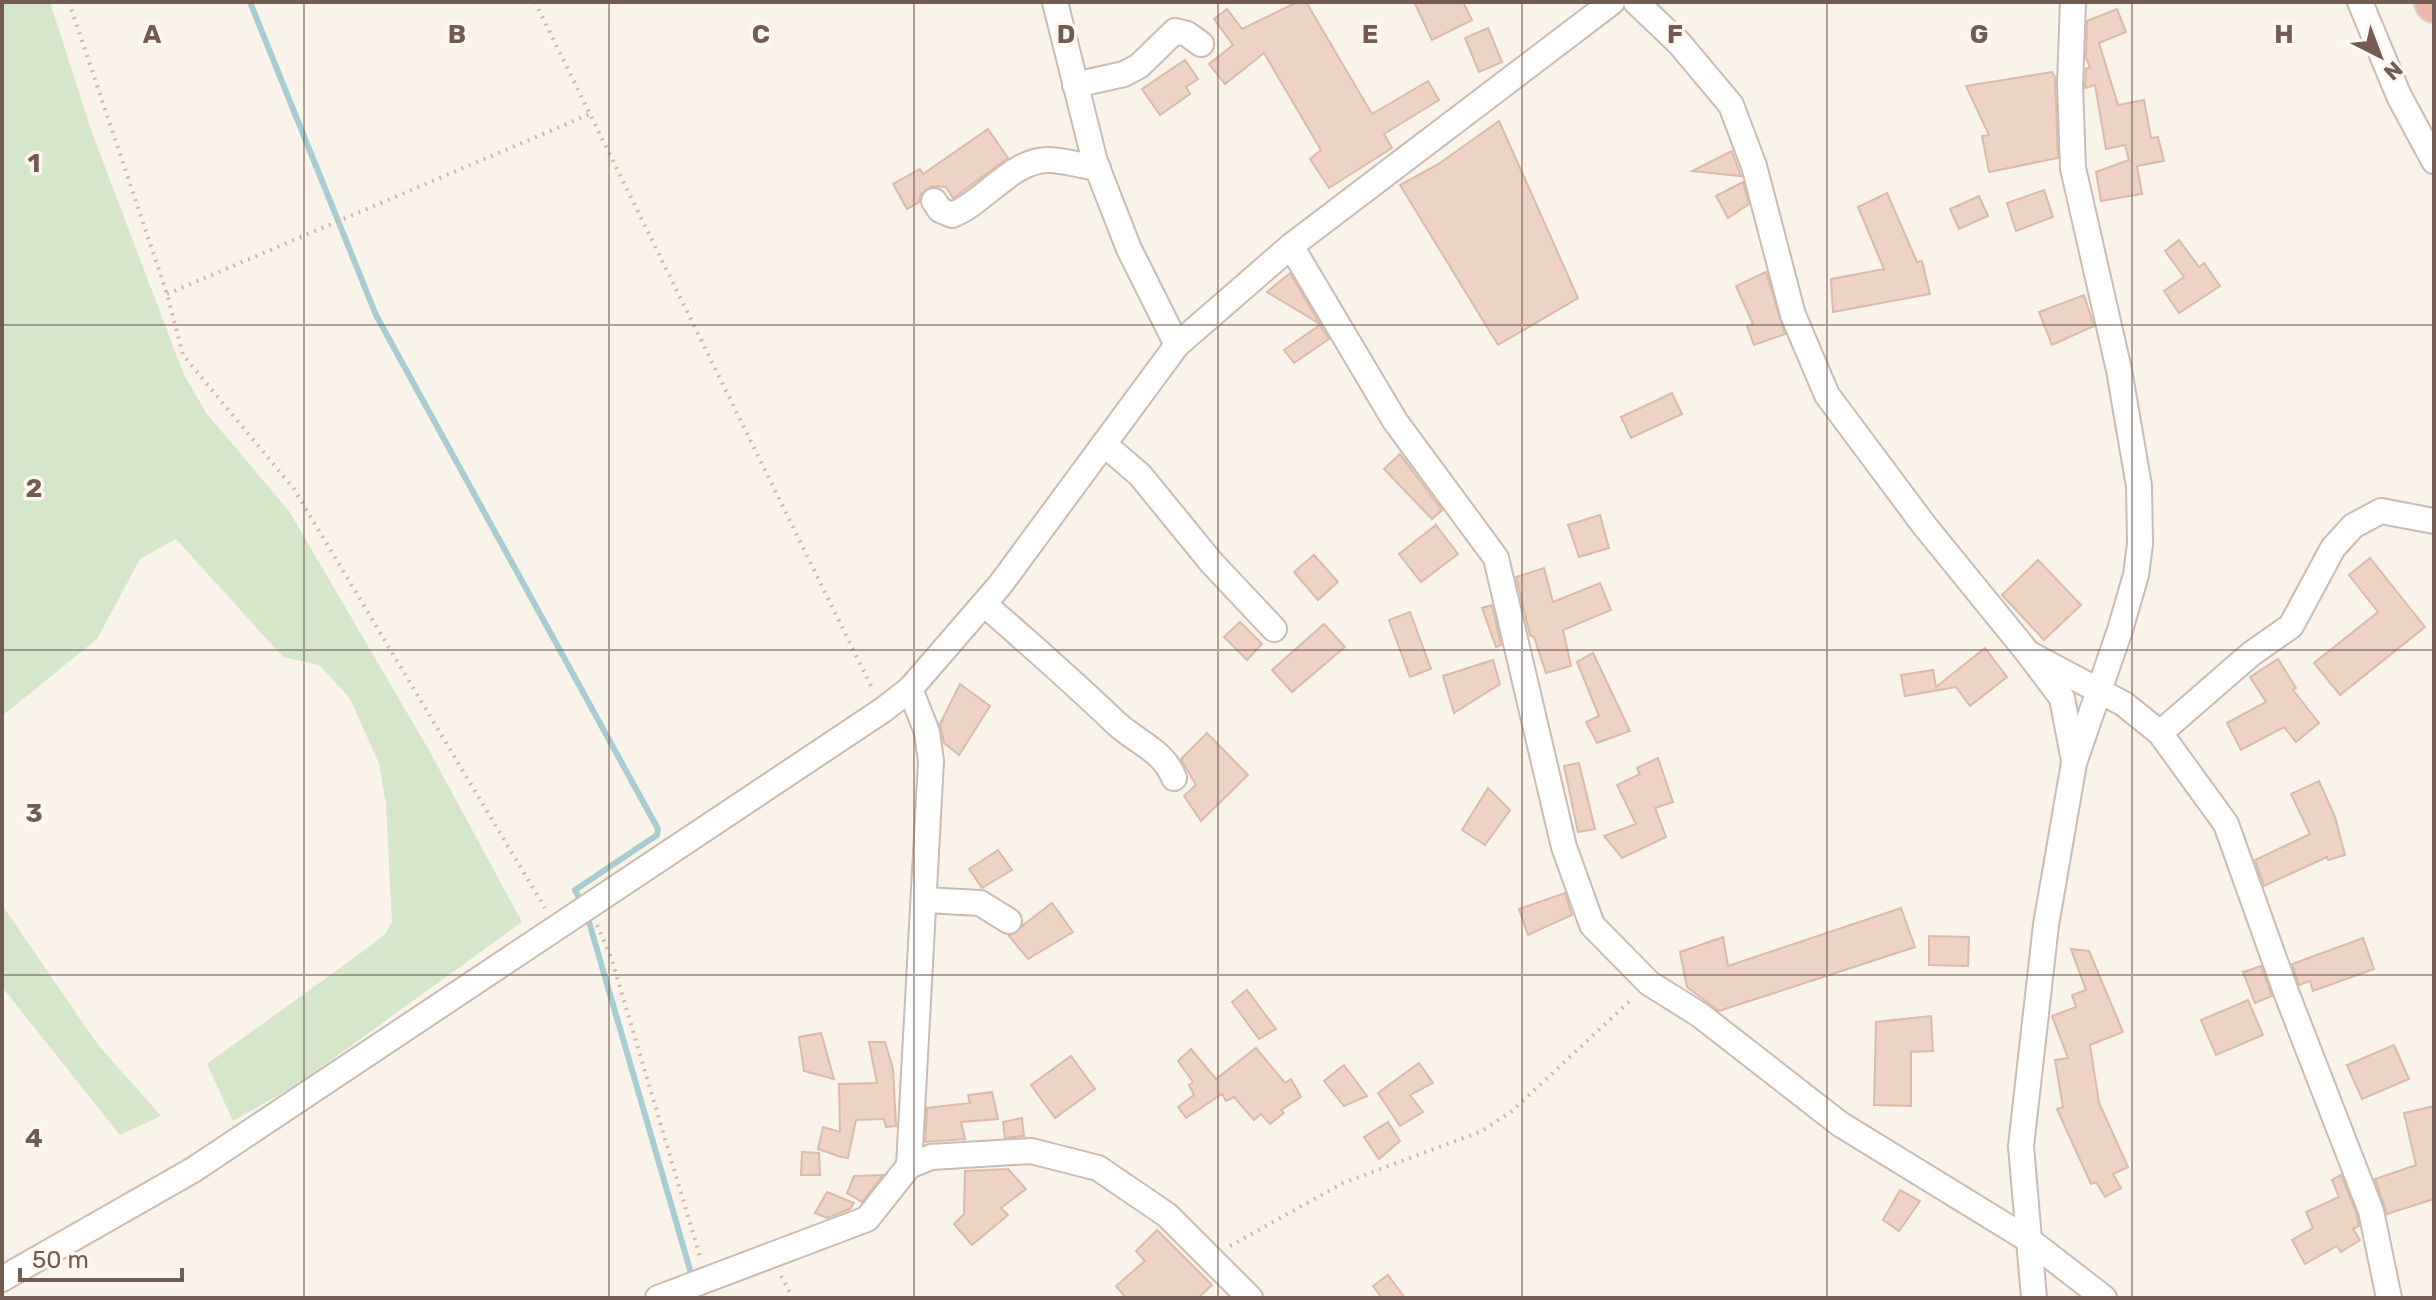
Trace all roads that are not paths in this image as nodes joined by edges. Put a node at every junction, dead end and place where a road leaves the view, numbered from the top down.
1 (1055, 2) edge
2 (1612, 2) edge
3 (1636, 2) edge
4 (2073, 2) edge
5 (2360, 2) edge
6 (1201, 44) dead end
7 (1075, 85) junction
8 (2434, 161) edge
9 (1098, 168) junction
10 (934, 201) dead end
11 (1291, 246) junction
12 (1177, 345) junction
13 (1104, 444) junction
14 (2434, 521) edge
15 (984, 604) junction
16 (1274, 629) dead end
17 (2028, 653) junction
18 (910, 689) junction
19 (2099, 689) junction
20 (2160, 733) junction
21 (2074, 763) junction
22 (1174, 778) dead end
23 (925, 900) junction
24 (1009, 921) dead end
25 (909, 1166) junction
26 (2029, 1240) junction
27 (2, 1279) edge
28 (658, 1298) edge
29 (1250, 1298) edge
30 (2034, 1298) edge
31 (2104, 1298) edge
32 (2389, 1298) edge

1 - 7 street
2 - 11 street
3 - 17 street
4 - 19 street
5 - 8 street
6 - 7 street
7 - 9 street
9 - 10 street
9 - 12 street
11 - 12 street
11 - 26 street
12 - 13 street
13 - 15 street
13 - 16 street
14 - 20 street
15 - 18 street
15 - 22 street
17 - 19 street
17 - 21 street
18 - 23 street
18 - 27 street
19 - 20 street
19 - 21 street
20 - 32 street
21 - 26 street
23 - 24 street
23 - 25 street
25 - 28 street
25 - 29 street
26 - 30 street
26 - 31 street

